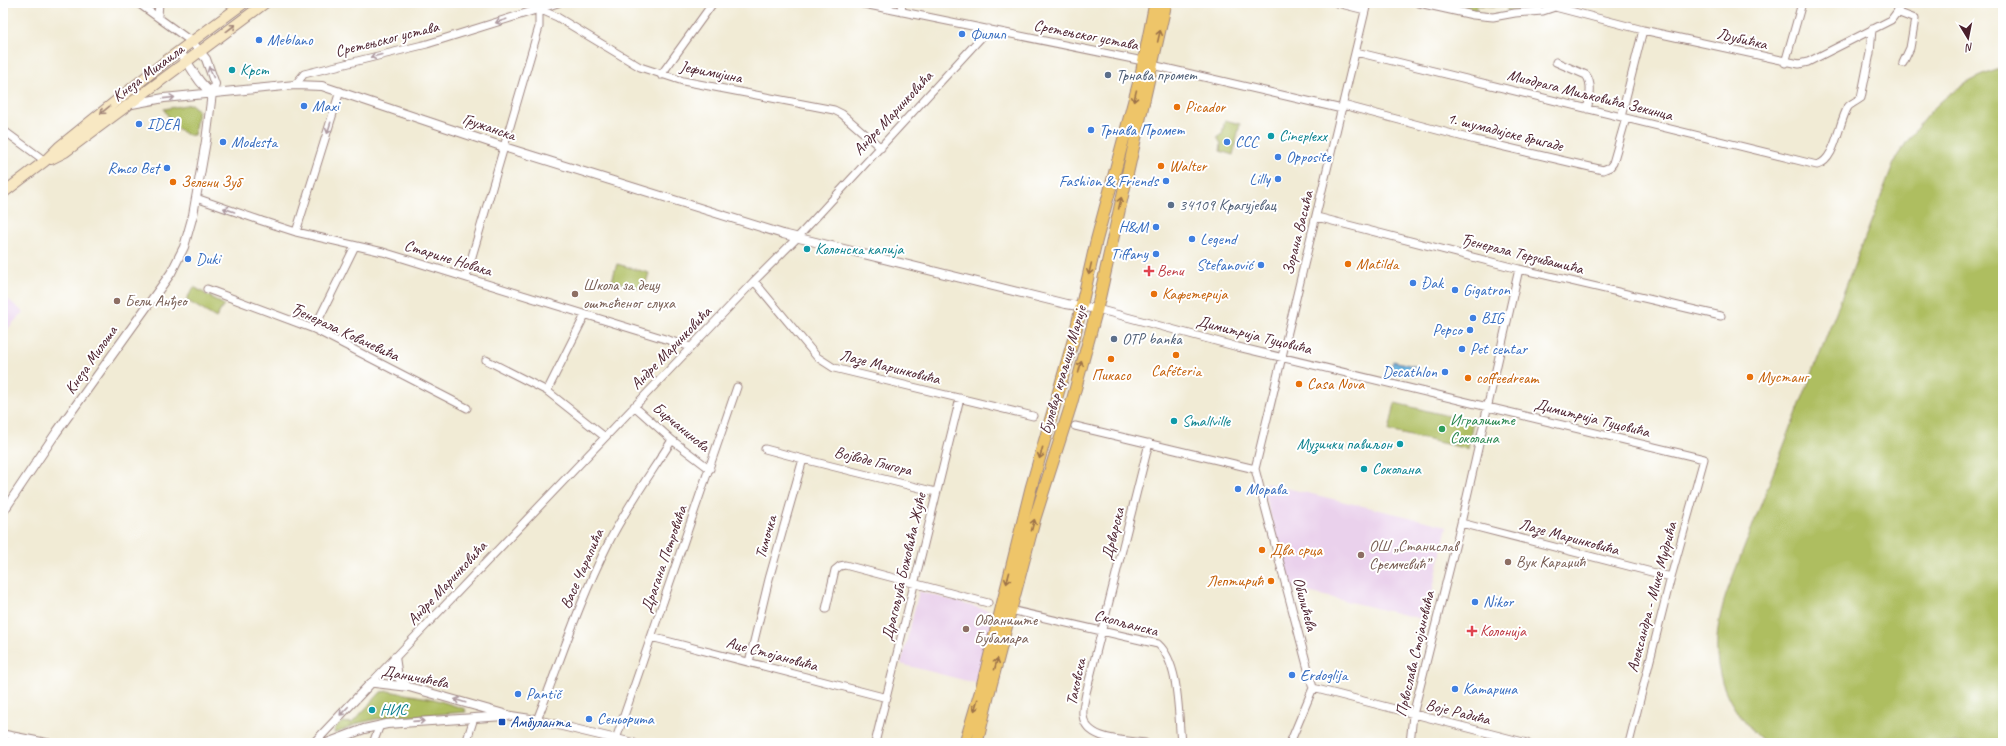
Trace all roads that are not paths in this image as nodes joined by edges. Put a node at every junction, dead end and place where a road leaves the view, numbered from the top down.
1 (138, 3) edge
2 (159, 3) edge
3 (244, 3) edge
4 (265, 3) edge
5 (532, 3) edge
6 (558, 3) edge
7 (713, 3) edge
8 (859, 3) edge
9 (902, 3) edge
10 (1155, 3) edge
11 (1166, 3) edge
12 (1337, 3) edge
13 (1419, 3) edge
14 (1802, 3) edge
15 (1900, 3) edge
16 (1366, 7) edge
17 (538, 9) junction
18 (902, 12) junction
19 (1897, 12) junction
20 (158, 16) junction
21 (1872, 29) junction
22 (989, 30) junction
23 (1643, 30) junction
24 (192, 42) junction
25 (179, 51) junction
26 (200, 52) junction
27 (1356, 52) junction
28 (188, 61) junction
29 (1556, 62) dead end
30 (1785, 62) junction
31 (1148, 63) junction
32 (1904, 63) dead end
33 (661, 75) junction
34 (295, 85) junction
35 (340, 91) junction
36 (212, 93) junction
37 (131, 104) junction
38 (1343, 107) junction
39 (1588, 109) junction
40 (1623, 117) junction
41 (3, 130) edge
42 (504, 147) junction
43 (881, 148) junction
44 (45, 161) junction
45 (3, 193) edge
46 (196, 198) junction
47 (1317, 217) junction
48 (296, 232) junction
49 (797, 238) junction
50 (355, 246) junction
51 (1519, 269) junction
52 (466, 277) junction
53 (754, 281) junction
54 (207, 288) dead end
55 (1081, 307) junction
56 (1097, 309) junction
57 (585, 315) junction
58 (1721, 316) dead end
59 (314, 329) junction
60 (691, 347) junction
61 (1282, 358) junction
62 (486, 360) dead end
63 (737, 388) dead end
64 (547, 391) junction
65 (960, 398) junction
66 (634, 406) junction
67 (1487, 407) junction
68 (467, 408) dead end
69 (1033, 416) dead end
70 (1075, 426) dead end
71 (605, 437) junction
72 (672, 440) junction
73 (1150, 443) junction
74 (765, 449) dead end
75 (803, 459) junction
76 (1704, 459) joint
77 (710, 468) junction
78 (1256, 469) junction
79 (936, 492) junction
80 (3, 512) edge
81 (1461, 523) junction
82 (1671, 577) junction
83 (915, 584) junction
84 (988, 603) dead end
85 (826, 609) dead end
86 (1010, 610) junction
87 (1103, 631) junction
88 (651, 637) junction
89 (395, 657) junction
90 (749, 662) junction
91 (371, 683) junction
92 (409, 687) junction
93 (1313, 688) junction
94 (887, 698) junction
95 (478, 707) junction
96 (1413, 715) junction
97 (511, 716) junction
98 (474, 718) junction
99 (537, 720) junction
100 (380, 725) junction
101 (328, 727) junction
102 (3, 734) edge
103 (342, 737) junction
104 (616, 739) junction
105 (49, 743) edge
106 (314, 743) edge
107 (327, 743) edge
108 (373, 743) edge
109 (466, 743) edge
110 (633, 743) edge
111 (876, 743) edge
112 (965, 743) edge
113 (977, 743) edge
114 (1145, 743) edge
115 (1181, 743) edge
116 (1290, 743) edge
117 (1410, 743) edge
118 (1527, 743) edge
119 (1629, 743) edge

1 - 20 street
2 - 20 street
3 - 24 main road, Кнеза Михаила
26 -> 4 main road, Кнеза Михаила
5 - 17 street
6 - 17 street, Сретењског устава
7 - 33 street
8 - 18 street, Сретењског устава
9 - 18 street
10 - 31 main road, Булевар краљице Марије
31 -> 11 main road, Булевар краљице Марије
12 - 16 street
13 - 23 street, Љубићка
14 - 30 street
15 - 19 street
16 - 27 street, Зорана Васића
17 - 33 street, Јефимијина
17 -> 34 street, Сретењског устава
17 - 42 street
18 - 22 street, Сретењског устава
19 - 21 street, Љубићка
19 - 32 street
20 - 24 street
21 - 30 street, Љубићка
21 - 40 street, Миодрага Миљковића Зекинца
22 - 31 street, Сретењског устава
22 - 43 street, Андре Маринковића
23 - 30 street, Љубићка
23 - 40 street, 1. шумадијске бригаде
24 - 25 main road, Кнеза Михаила
24 - 26 street
25 - 28 street
25 -> 44 main road, Кнеза Михаила
26 - 28 main road, Кнеза Михаила
36 -> 26 street
27 - 38 street, Зорана Васића
27 - 39 street, Миодрага Миљковића Зекинца
28 - 36 street
28 - 37 main road, Кнеза Михаила
29 - 39 street
31 - 38 street, 1. шумадијске бригаде
31 -> 55 main road, Булевар краљице Марије
56 -> 31 main road, Булевар краљице Марије
33 - 43 street, Јефимијина
34 - 35 street, Гружанска
34 - 36 street, Гружанска
35 - 42 street, Гружанска
35 -> 48 street
37 -> 36 street, Гружанска
36 - 46 street, Кнеза Милоша
37 - 44 main road, Кнеза Михаила
38 - 40 street, 1. шумадијске бригаде
38 - 47 street, Зорана Васића
39 - 40 street, Миодрага Миљковића Зекинца
41 - 44 street
42 - 49 street, Гружанска
42 - 52 street
43 - 49 street, Андре Маринковића
44 - 45 main road, Кнеза Михаила
48 -> 46 street, Старине Новака
46 - 80 street, Кнеза Милоша
47 - 51 street, Ђенерала Терзибашића
47 - 61 street, Зорана Васића
48 - 50 street, Старине Новака
49 - 53 street, Андре Маринковића
49 - 55 street, Димитрија Туцовића
50 - 52 street, Старине Новака
50 - 59 street
51 - 58 street, Ђенерала Терзибашића
51 - 67 street, Првослава Стојановића
52 - 57 street, Старине Новака
53 - 60 street, Андре Маринковића
53 - 65 street, Лазе Маринковића
54 - 59 street, Ђенерала Ковачевића
55 - 56 street, Димитрија Туцовића
55 -> 112 main road, Булевар краљице Марије
56 - 61 street, Димитрија Туцовића
86 -> 56 main road, Булевар краљице Марије
57 - 60 street, Старине Новака
57 - 64 street
59 - 68 street, Ђенерала Ковачевића
60 - 66 street, Андре Маринковића
61 - 67 street, Димитрија Туцовића
61 - 78 street, Зорана Васића
62 - 64 street
63 - 77 street, Драгана Петровића
64 - 71 street
65 - 69 street, Лазе Маринковића
65 - 79 street, Драгољуба Божовића Жуће
66 - 71 street, Андре Маринковића
66 - 72 street, Бирчанинова
67 - 76 street, Димитрија Туцовића
67 - 81 street, Првослава Стојановића
70 - 73 street
71 - 89 street, Андре Маринковића
72 - 77 street, Бирчанинова
72 - 99 street, Васе Чарапића
73 - 78 street
73 - 87 street, Дрварска
74 - 75 street
75 - 79 street, Војводе Глигора
75 - 90 street, Тимочка
76 - 82 street, Александра - Мике Мудрића
77 - 88 street, Драгана Петровића
78 - 93 street, Обилићева
79 - 83 street, Драгољуба Божовића Жуће
81 - 82 street, Лазе Маринковића
81 - 96 street, Првослава Стојановића
82 - 119 street, Александра - Мике Мудрића
83 - 84 street
83 - 85 street
83 - 94 street, Драгољуба Божовића Жуће
86 - 87 street, Скопљанска
113 -> 86 main road, Булевар краљице Марије
87 - 114 street, Таковска
87 - 115 street, Скопљанска
88 - 90 street, Аце Стојановића
88 - 104 street, Драгана Петровића
89 - 91 street, Андре Маринковића
89 - 92 street
90 - 94 street, Аце Стојановића
91 - 92 street, Даничићева
91 -> 101 street, Даничићева
95 -> 92 street, Даничићева
93 - 96 street, Воје Радића
93 - 116 street
94 - 111 street, Драгољуба Божовића Жуће
95 - 97 street, Даничићева
95 - 98 street
96 - 117 street, Првослава Стојановића
96 - 118 street, Воје Радића
97 - 98 street, Даничићева
97 - 99 street, Даничићева
100 -> 98 street, Даничићева
98 - 109 street
99 - 104 street, Даничићева
100 - 103 street, Даничићева
100 - 108 street
101 - 103 street
101 - 106 street, Даничићева
102 - 105 street
103 - 107 street, Даничићева
104 - 110 street, Даничићева

